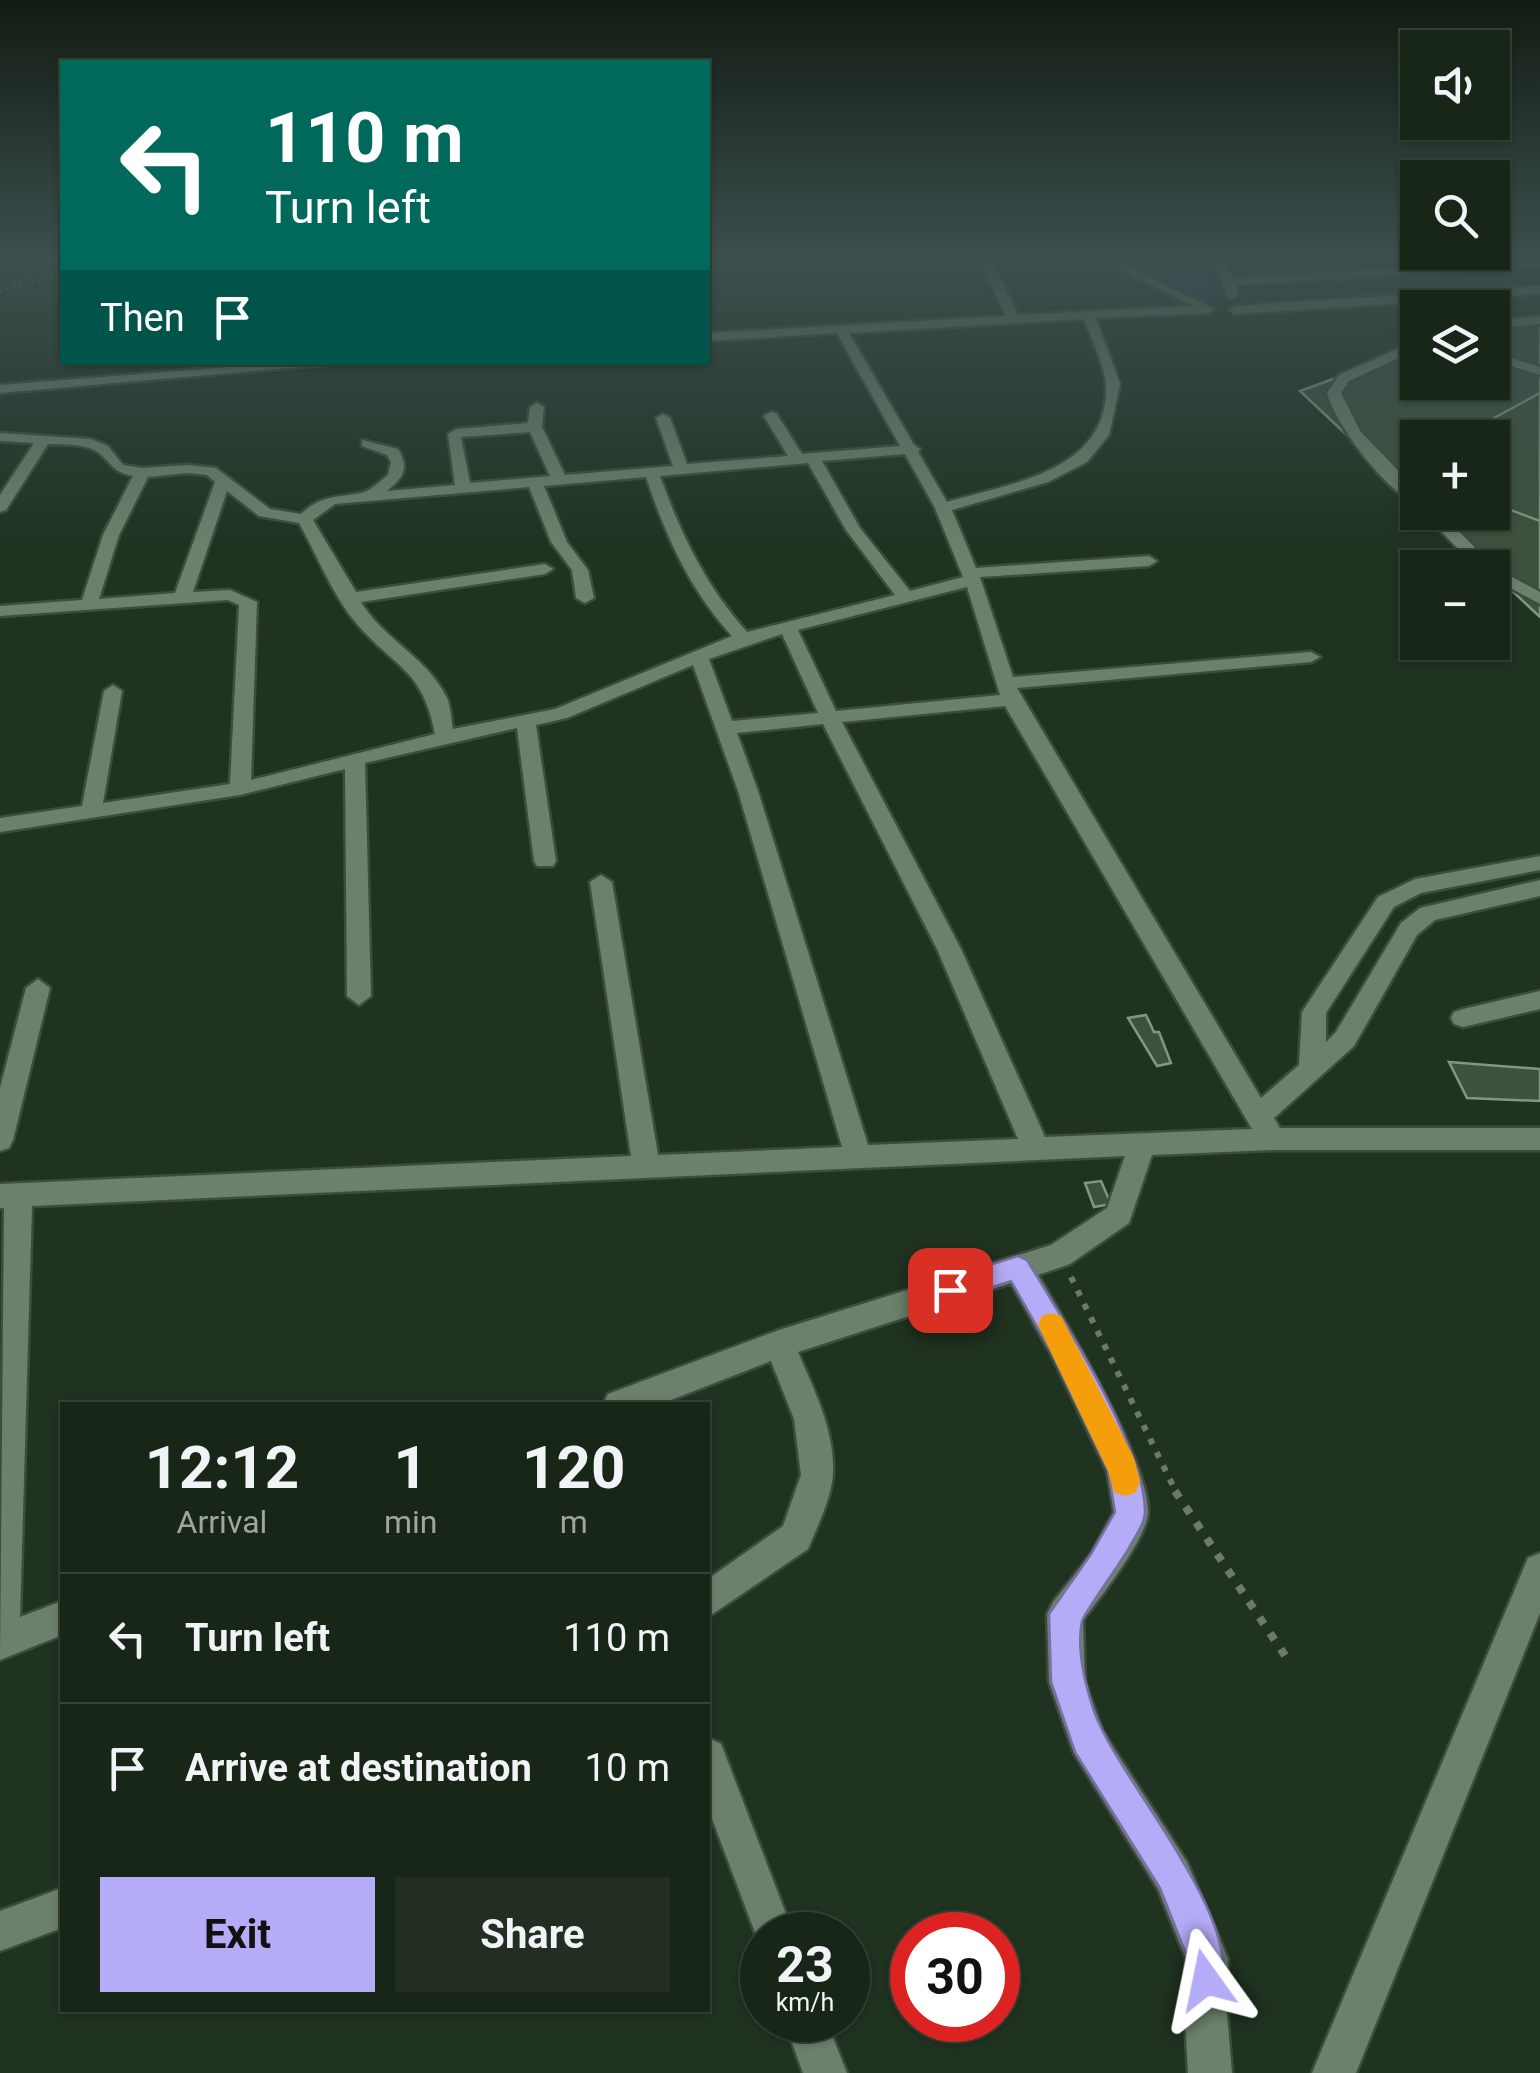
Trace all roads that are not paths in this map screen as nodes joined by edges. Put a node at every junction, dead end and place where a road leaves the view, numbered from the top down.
1 (855, 354) edge
2 (1102, 354) edge
3 (1397, 354) edge
4 (1510, 362) edge
5 (313, 365) edge
6 (1540, 372) edge
7 (0, 389) edge
8 (537, 408) dead end
9 (771, 416) dead end
10 (662, 418) dead end
11 (535, 427) junction
12 (0, 437) edge
13 (45, 438) junction
14 (367, 443) dead end
15 (913, 450) junction
16 (804, 457) junction
17 (682, 470) junction
18 (142, 473) junction
19 (652, 474) junction
20 (560, 480) junction
21 (1400, 481) edge
22 (535, 482) junction
23 (222, 483) junction
24 (464, 490) junction
25 (370, 496) junction
26 (0, 506) edge
27 (944, 508) junction
28 (305, 519) junction
29 (1449, 530) edge
30 (1470, 550) edge
31 (1149, 561) dead end
32 (545, 569) dead end
33 (971, 576) junction
34 (1510, 581) edge
35 (906, 597) junction
36 (182, 598) junction
37 (352, 598) junction
38 (585, 598) dead end
39 (1540, 599) edge
40 (89, 604) junction
41 (0, 610) edge
42 (788, 628) junction
43 (743, 638) junction
44 (699, 657) junction
45 (1310, 657) dead end
46 (113, 691) dead end
47 (1009, 691) junction
48 (832, 718) junction
49 (526, 722) junction
50 (725, 728) junction
51 (445, 737) junction
52 (355, 762) junction
53 (240, 788) junction
54 (92, 812) junction
55 (0, 826) edge
56 (545, 861) dead end
57 (1540, 862) edge
58 (601, 882) dead end
59 (1540, 888) edge
60 (38, 988) dead end
61 (360, 996) dead end
62 (1540, 1000) edge
63 (1463, 1018) dead end
64 (1312, 1069) junction
65 (1266, 1127) junction
66 (1540, 1139) edge
67 (0, 1140) edge
68 (1142, 1144) junction
69 (1036, 1148) junction
70 (858, 1156) junction
71 (646, 1166) junction
72 (9, 1195) edge
73 (1018, 1268) junction
74 (779, 1344) junction
75 (627, 1402) edge
76 (1540, 1570) edge
77 (710, 1599) edge
78 (60, 1619) edge
79 (0, 1642) edge
80 (710, 1762) edge
81 (60, 1909) edge
82 (765, 1912) edge
83 (0, 1931) edge
84 (813, 2042) edge
85 (825, 2073) edge
86 (1210, 2073) edge
87 (1334, 2073) edge

1 - 15 street
2 - 27 street
3 - 21 street
4 - 6 street
5 - 7 street
8 - 11 street
9 - 16 street
10 - 17 street
11 - 20 street
11 - 24 street
12 - 13 street
13 - 18 street
13 - 26 street
14 - 25 street
15 - 16 street
15 - 27 street
16 - 17 street
16 - 35 street
17 - 19 street
18 - 23 street
18 - 40 street
19 - 20 street
19 - 43 street
20 - 22 street
22 - 24 street
22 - 38 street
23 - 28 street
23 - 36 street
24 - 25 street
25 - 28 street
27 - 33 street
28 - 37 street
29 - 30 street
31 - 33 street
32 - 37 street
33 - 35 street
33 - 47 street
34 - 39 street
35 - 42 street
36 - 40 street
36 - 53 street
37 - 51 street
40 - 41 street
42 - 43 street
42 - 48 street
43 - 44 street
44 - 49 street
44 - 50 street
45 - 47 street
46 - 54 street
47 - 48 street
47 - 65 street
48 - 50 street
48 - 69 street
49 - 51 street
49 - 56 street
50 - 70 street
51 - 52 street
52 - 53 street
52 - 61 street
53 - 54 street
54 - 55 street
57 - 64 street
58 - 71 street
59 - 64 street
60 - 67 street
62 - 63 street
64 - 65 street
65 - 66 street
65 - 68 street
68 - 69 street
68 - 73 street
69 - 70 street
70 - 71 street
71 - 72 street
72 - 79 street
73 - 74 street
73 - 86 street
74 - 75 street
74 - 77 street
76 - 87 street
78 - 79 street
80 - 82 street
81 - 83 street
84 - 85 street

